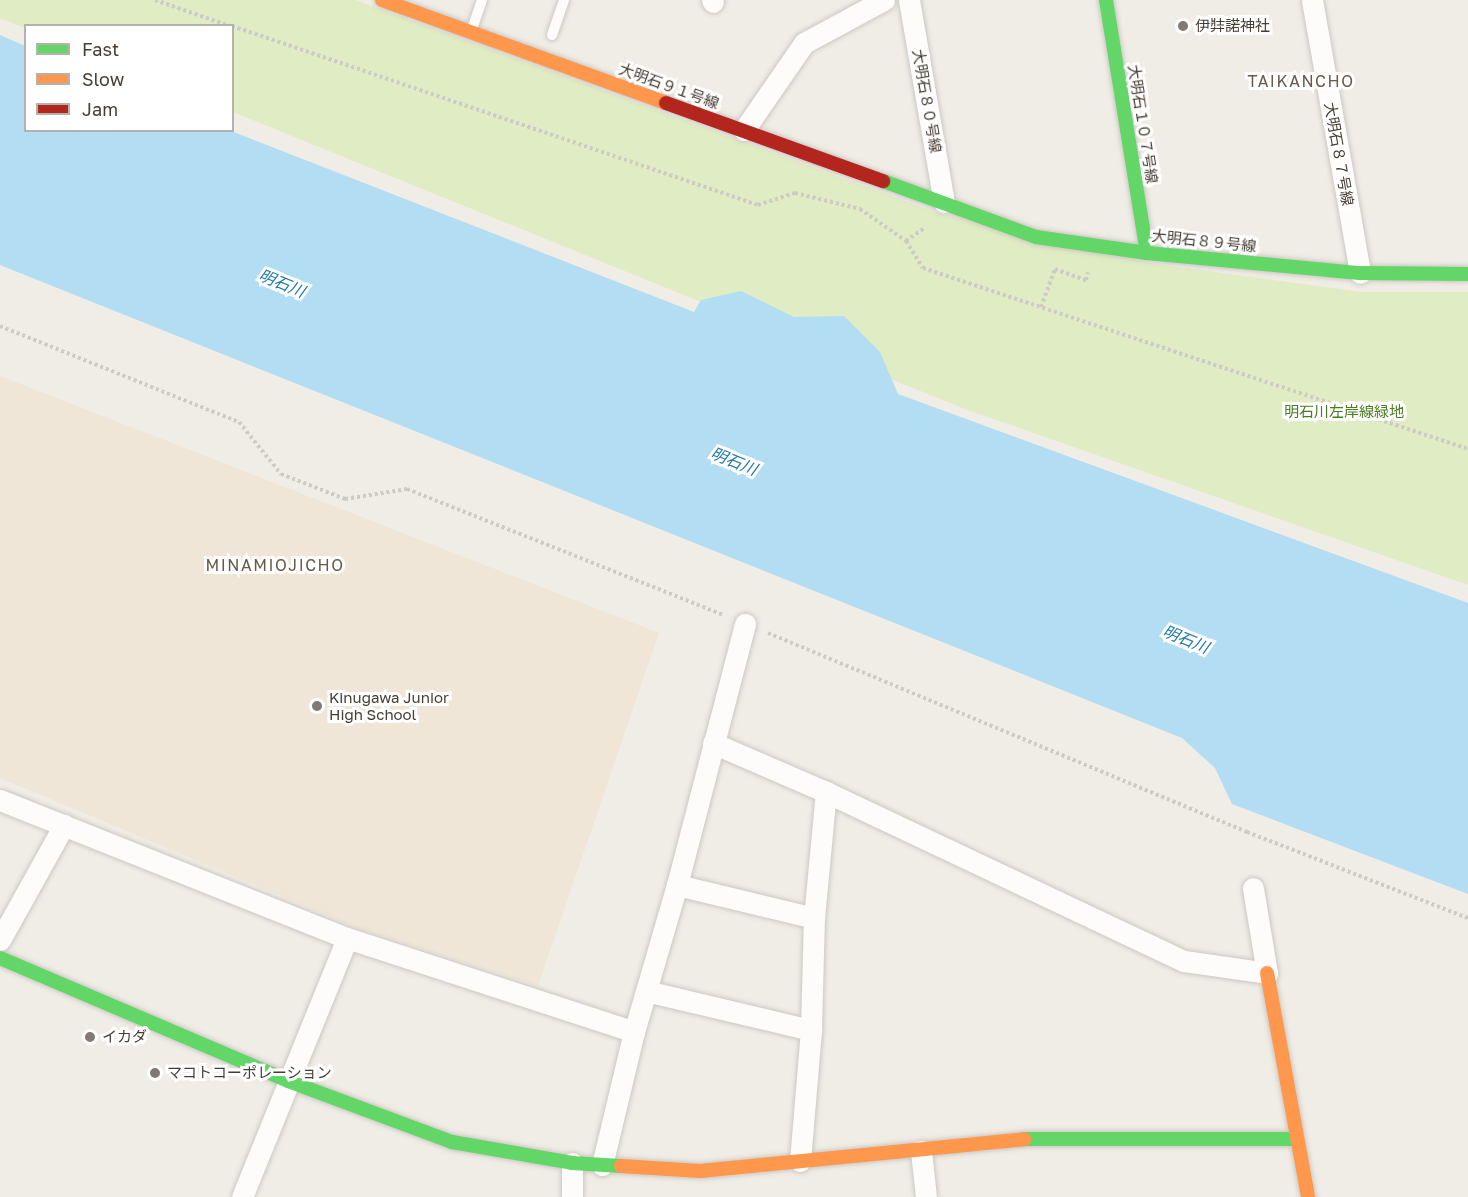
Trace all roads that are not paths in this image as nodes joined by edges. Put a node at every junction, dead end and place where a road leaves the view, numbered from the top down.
1 (382, 0) edge
2 (482, 0) edge
3 (564, 0) edge
4 (884, 0) edge
5 (909, 0) edge
6 (1106, 0) edge
7 (1312, 0) edge
8 (408, 5) edge
9 (471, 32) junction
10 (552, 34) dead end
11 (744, 130) junction
12 (944, 202) junction
13 (1147, 253) junction
14 (1360, 273) junction
15 (1468, 274) edge
16 (745, 624) dead end
17 (712, 743) junction
18 (826, 792) junction
19 (0, 800) edge
20 (64, 825) junction
21 (677, 885) junction
22 (1253, 888) dead end
23 (814, 918) junction
24 (347, 938) junction
25 (0, 940) edge
26 (0, 958) edge
27 (1267, 974) junction
28 (646, 991) junction
29 (811, 1030) junction
30 (634, 1032) junction
31 (288, 1081) junction
32 (1297, 1139) junction
33 (921, 1150) junction
34 (800, 1161) junction
35 (572, 1163) junction
36 (602, 1165) junction
37 (242, 1197) edge
38 (572, 1197) edge
39 (926, 1197) edge
40 (1308, 1197) edge

1 - 8 street, 大明石９１号線
2 - 9 lane
3 - 10 lane
4 - 11 street
5 - 12 street, 大明石８０号線
6 - 13 street, 大明石１０７号線
7 - 14 street, 大明石８７号線
8 - 9 street, 大明石９１号線
9 - 11 street, 大明石９１号線
11 - 12 street, 大明石９１号線
12 - 13 street, 大明石８９号線
13 - 14 street, 大明石８９号線
14 - 15 street, 大明石８９号線
16 - 17 street
17 - 18 street
17 - 21 street
18 - 23 street
18 - 27 street
19 - 20 street
20 - 24 street
20 - 25 street
21 - 23 street
21 - 28 street
22 - 27 street
23 - 29 street
24 - 30 street
24 - 31 street
26 - 31 street
27 - 32 street
28 - 29 street
28 - 30 street
29 - 34 street
30 - 36 street
31 - 35 street
31 - 37 street
32 - 33 street
32 - 40 street
33 - 34 street
33 - 39 street
34 - 36 street
35 - 36 street
35 - 38 street

